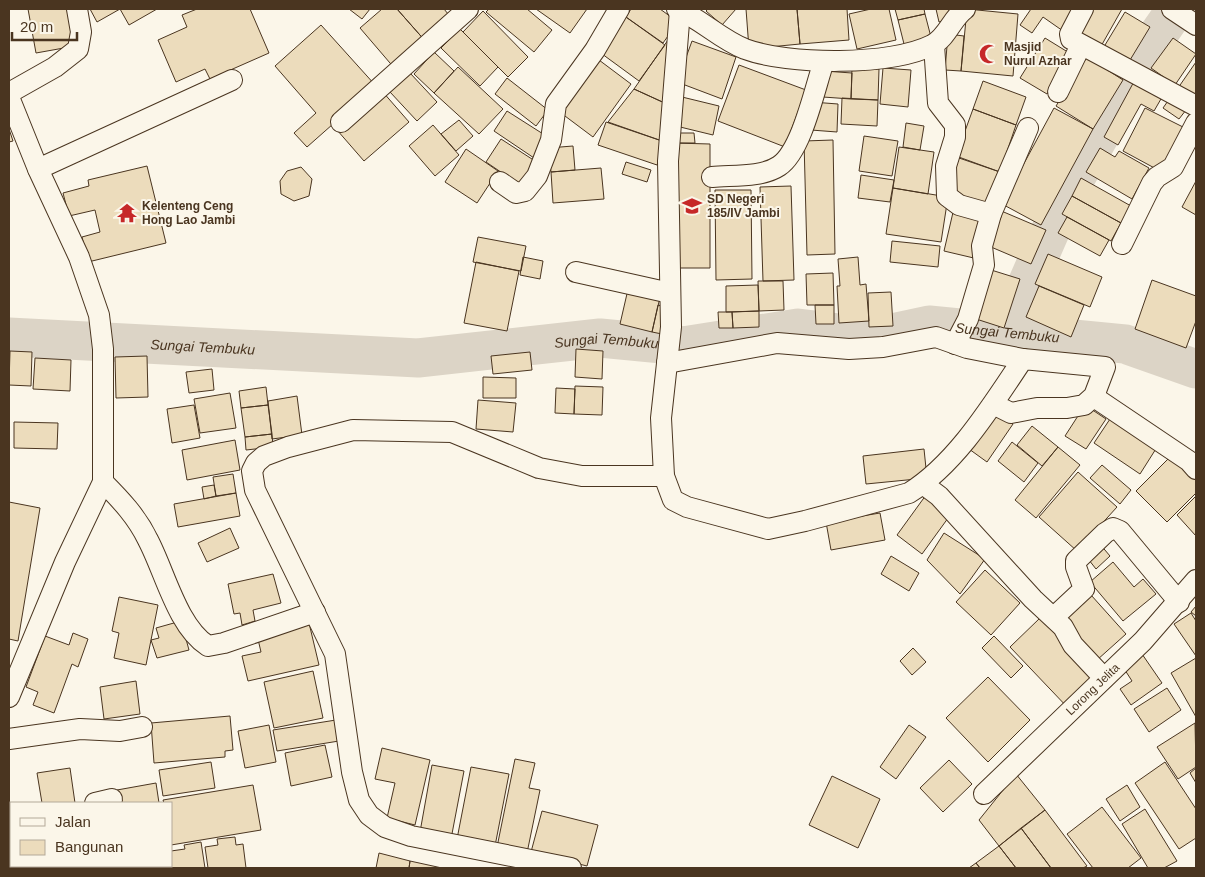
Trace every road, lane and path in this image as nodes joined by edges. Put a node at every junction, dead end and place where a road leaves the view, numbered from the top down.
1 (77, 9) edge
2 (468, 9) edge
3 (620, 9) edge
4 (965, 9) edge
5 (1083, 9) edge
6 (678, 10) edge
7 (1175, 11) edge
8 (1196, 25) edge
9 (934, 45) junction
10 (1081, 45) junction
11 (824, 61) junction
12 (232, 80) dead end
13 (1058, 92) dead end
14 (9, 93) edge
15 (9, 97) edge
16 (1196, 106) edge
17 (341, 122) dead end
18 (1196, 123) edge
19 (1028, 128) dead end
20 (38, 169) junction
21 (712, 177) dead end
22 (500, 182) dead end
23 (991, 214) junction
24 (1122, 244) dead end
25 (576, 272) dead end
26 (670, 293) junction
27 (958, 341) junction
28 (667, 357) junction
29 (1023, 358) junction
30 (1094, 397) junction
31 (993, 404) junction
32 (1196, 469) edge
33 (664, 476) junction
34 (103, 482) junction
35 (922, 484) junction
36 (1196, 580) edge
37 (1179, 602) junction
38 (315, 612) junction
39 (1054, 618) junction
40 (1104, 678) junction
41 (9, 697) edge
42 (142, 727) dead end
43 (9, 739) edge
44 (984, 794) dead end
45 (570, 868) edge

1 - 14 street
2 - 17 street
3 - 22 street
4 - 9 street
5 - 10 street
6 - 11 street
6 - 26 street
7 - 8 street
9 - 11 street
9 - 23 street
10 - 13 street
10 - 16 street
11 - 21 street
12 - 20 street
15 - 20 street
18 - 24 street
19 - 23 street
20 - 34 street
23 - 27 street
25 - 26 street
26 - 28 street
27 - 28 street
27 - 29 street
28 - 33 street
29 - 30 street
29 - 31 street
30 - 31 street
30 - 32 street
31 - 35 street
33 - 35 street
33 - 38 street
34 - 38 street
34 - 41 street
35 - 39 street
36 - 37 street, Lorong Jelita
37 - 39 street
37 - 40 street, Lorong Jelita
38 - 45 street
39 - 40 street
40 - 44 street, Lorong Jelita
42 - 43 street

